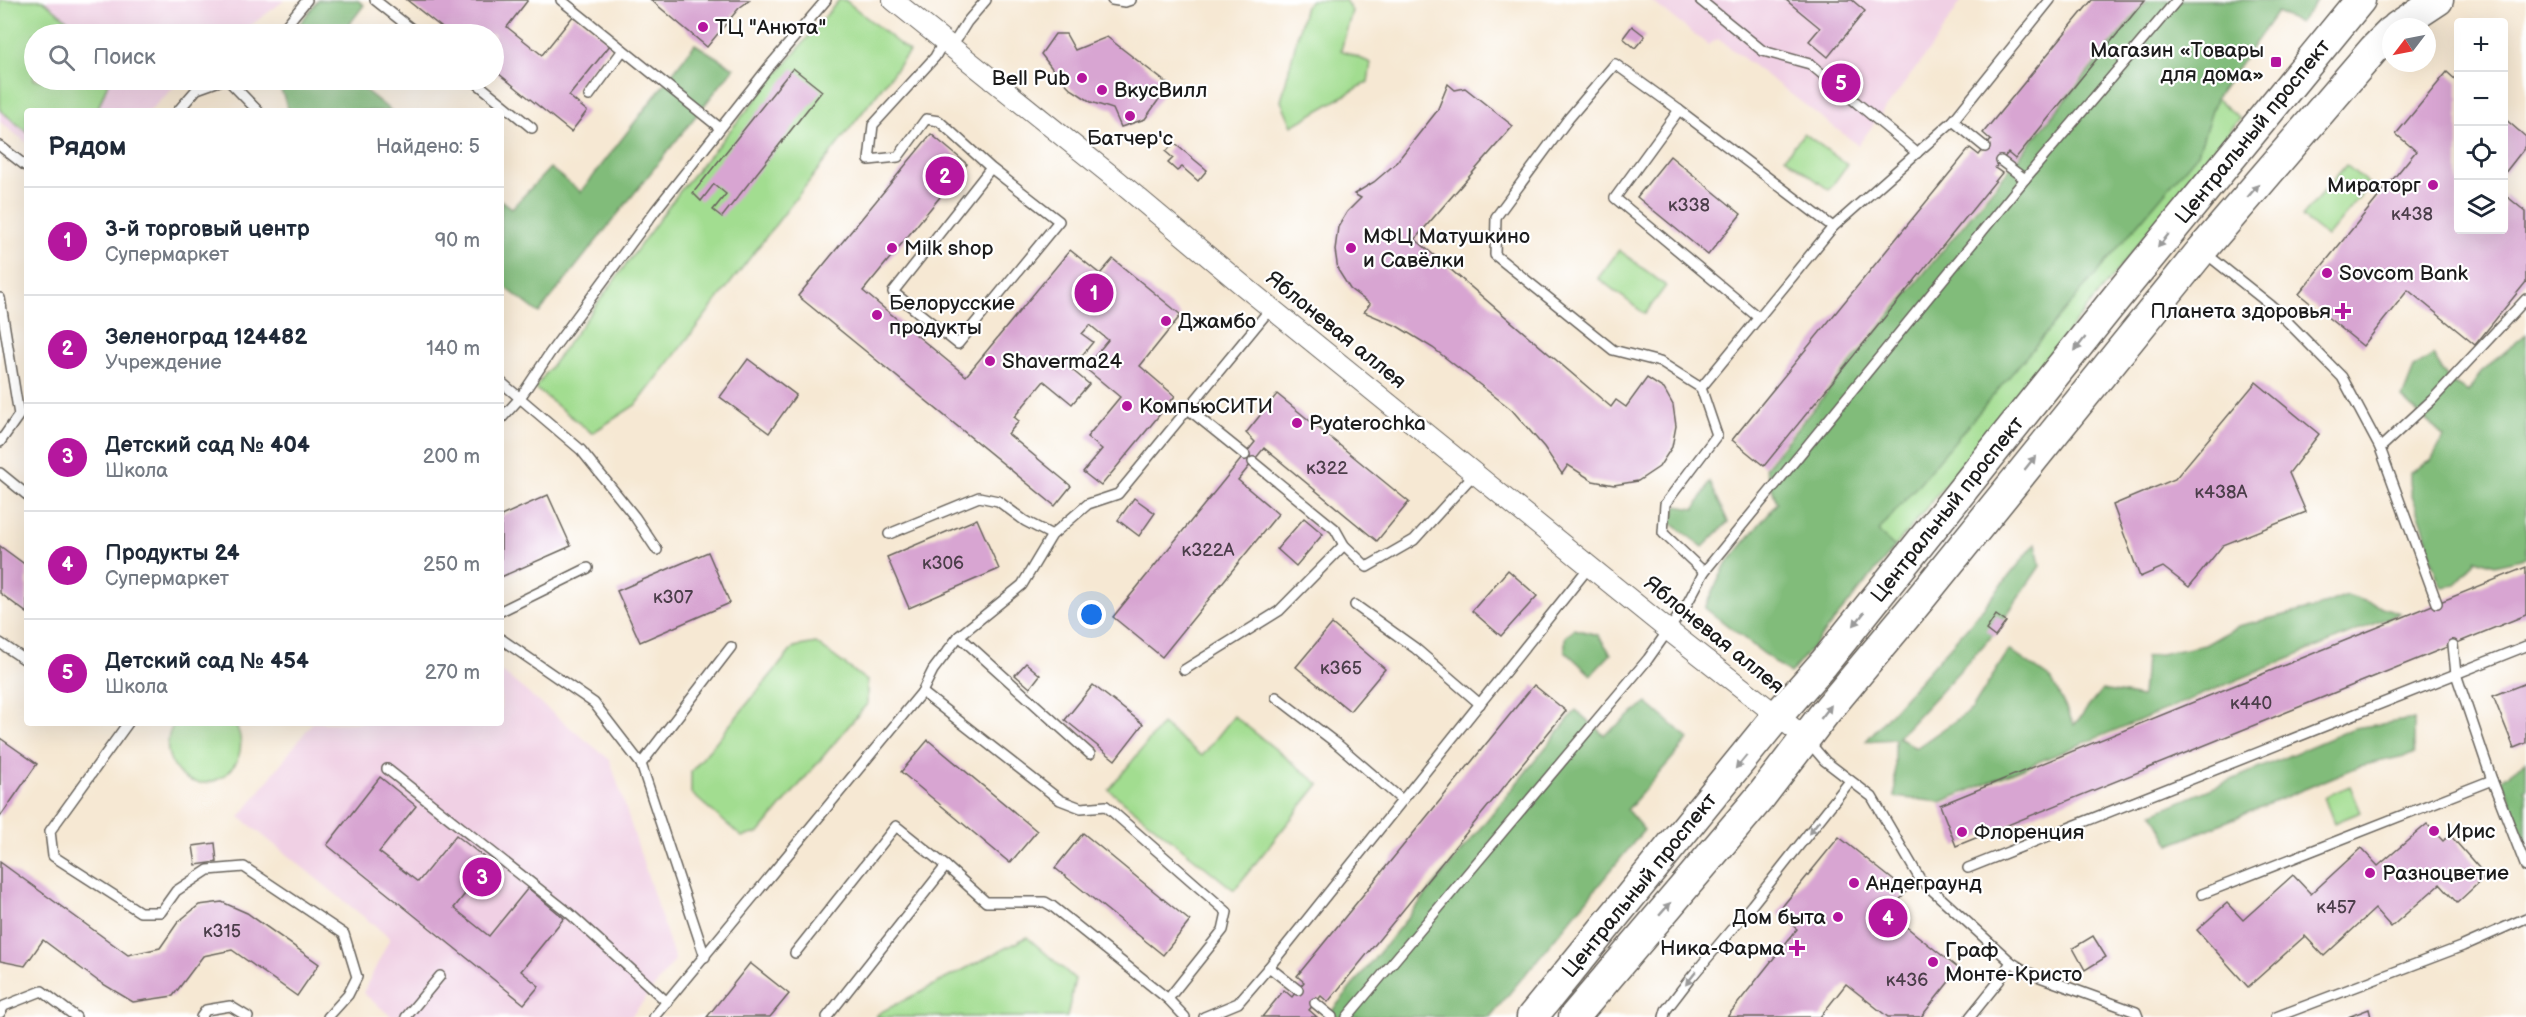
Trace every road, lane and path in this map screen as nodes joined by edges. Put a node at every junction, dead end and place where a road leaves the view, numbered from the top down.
1 (307, 0) edge
2 (375, 0) edge
3 (561, 0) edge
4 (826, 0) edge
5 (893, 0) edge
6 (986, 0) edge
7 (1112, 0) edge
8 (1131, 0) edge
9 (1700, 0) edge
10 (2050, 0) edge
11 (2177, 0) edge
12 (2360, 0) edge
13 (2438, 0) edge
14 (2411, 18) edge
15 (287, 24) edge
16 (405, 24) edge
17 (2382, 41) edge
18 (948, 44) junction
19 (623, 50) junction
20 (195, 90) edge
21 (238, 90) edge
22 (485, 90) edge
23 (589, 96) dead end
24 (180, 108) edge
25 (255, 108) edge
26 (1679, 110) junction
27 (1953, 122) junction
28 (532, 128) dead end
29 (720, 128) junction
30 (0, 146) edge
31 (1985, 147) dead end
32 (1917, 153) junction
33 (2001, 161) dead end
34 (24, 165) edge
35 (991, 168) junction
36 (2025, 179) junction
37 (1833, 226) junction
38 (2201, 251) junction
39 (0, 298) edge
40 (2526, 299) edge
41 (1271, 308) junction
42 (1759, 318) junction
43 (504, 385) edge
44 (1701, 388) junction
45 (520, 398) junction
46 (1188, 409) junction
47 (504, 415) edge
48 (0, 442) edge
49 (2380, 448) junction
50 (1245, 455) dead end
51 (1253, 462) dead end
52 (0, 473) edge
53 (1475, 473) junction
54 (24, 493) edge
55 (889, 534) dead end
56 (1052, 535) junction
57 (1922, 543) junction
58 (1344, 545) junction
59 (657, 550) dead end
60 (1947, 564) junction
61 (1590, 566) junction
62 (588, 568) dead end
63 (1704, 572) junction
64 (2437, 603) dead end
65 (1355, 605) dead end
66 (504, 610) edge
67 (1668, 630) junction
68 (959, 636) junction
69 (504, 641) edge
70 (0, 643) edge
71 (2453, 645) dead end
72 (731, 646) dead end
73 (2526, 646) edge
74 (24, 659) edge
75 (1184, 670) dead end
76 (2456, 674) junction
77 (922, 692) junction
78 (1276, 697) dead end
79 (1480, 704) junction
80 (1777, 716) junction
81 (125, 726) edge
82 (1807, 739) junction
83 (1090, 754) dead end
84 (641, 765) junction
85 (387, 769) dead end
86 (2492, 780) junction
87 (1850, 781) junction
88 (1402, 800) junction
89 (946, 866) junction
90 (2526, 867) edge
91 (1968, 868) dead end
92 (2202, 894) dead end
93 (2526, 918) edge
94 (795, 953) dead end
95 (705, 957) junction
96 (2011, 962) junction
97 (1575, 965) junction
98 (1269, 967) junction
99 (440, 976) dead end
100 (1598, 987) junction
101 (1298, 990) dead end
102 (1168, 999) junction
103 (667, 1002) junction
104 (1315, 1003) dead end
105 (0, 1013) edge
106 (76, 1017) edge
107 (201, 1017) edge
108 (248, 1017) edge
109 (328, 1017) edge
110 (406, 1017) edge
111 (654, 1017) edge
112 (827, 1017) edge
113 (1185, 1017) edge
114 (1204, 1017) edge
115 (1332, 1017) edge
116 (1347, 1017) edge
117 (1532, 1017) edge
118 (1574, 1017) edge
119 (1664, 1017) edge
120 (1970, 1017) edge
121 (2138, 1017) edge
122 (2276, 1017) edge

1 - 15 lane
2 - 16 lane
3 - 19 lane
4 - 29 lane
5 - 18 street, Яблоневая аллея
6 - 18 lane
7 - 8 lane
9 - 32 lane
10 - 27 lane
11 - 36 lane
12 -> 57 main road, Центральный проспект
13 - 14 main road
38 -> 17 main road, Центральный проспект
18 - 35 lane
18 - 41 street, Яблоневая аллея
19 - 23 lane
19 - 29 lane
20 - 24 lane
21 - 25 lane
22 - 28 lane
26 - 37 lane
26 - 42 lane
26 - 44 lane
27 - 31 lane
27 - 32 lane
29 - 45 lane
30 - 34 lane
32 - 37 lane
33 - 36 lane
35 - 35 lane
36 - 63 lane
37 - 42 lane
38 - 49 lane
60 -> 38 main road, Центральный проспект
39 - 48 lane
40 - 49 lane
41 - 46 lane
41 - 53 street, Яблоневая аллея
42 - 44 lane
43 - 45 lane
44 - 63 lane
45 - 47 lane
45 - 59 lane
46 - 50 lane
46 - 56 lane
49 - 64 lane
51 - 58 lane
52 - 54 lane
53 - 58 lane
53 - 61 street, Яблоневая аллея
55 - 56 lane
56 - 68 lane
57 - 60 main road
57 -> 80 main road, Центральный проспект
58 - 75 lane
82 -> 60 main road, Центральный проспект
61 - 67 street, Яблоневая аллея
61 - 79 lane
62 - 66 lane
63 - 67 lane
65 - 79 lane
67 - 80 street, Яблоневая аллея
67 - 116 lane
68 - 77 lane
68 - 83 lane
69 - 84 lane
70 - 74 lane
71 - 76 lane
72 - 84 lane
73 - 76 lane
76 - 86 lane
76 - 91 lane
77 - 95 lane
77 - 102 lane
78 - 88 lane
79 - 88 lane
80 - 82 street, Яблоневая аллея
80 -> 97 main road, Центральный проспект
81 - 109 lane
82 - 87 lane
100 -> 82 main road, Центральный проспект
84 - 95 lane
85 - 103 lane
86 - 90 lane
86 - 92 lane
87 - 96 lane
87 -> 119 lane
88 - 98 lane
89 - 94 lane
89 - 102 lane
89 - 112 lane
93 - 122 lane
95 - 103 lane
96 - 120 lane
96 - 121 lane
97 - 100 main road
97 - 117 main road, Центральный проспект
98 - 101 lane
98 - 114 lane
99 - 110 lane
100 - 118 main road, Центральный проспект
102 - 113 lane
103 - 111 lane
104 - 115 lane
105 - 106 lane
107 - 108 lane

